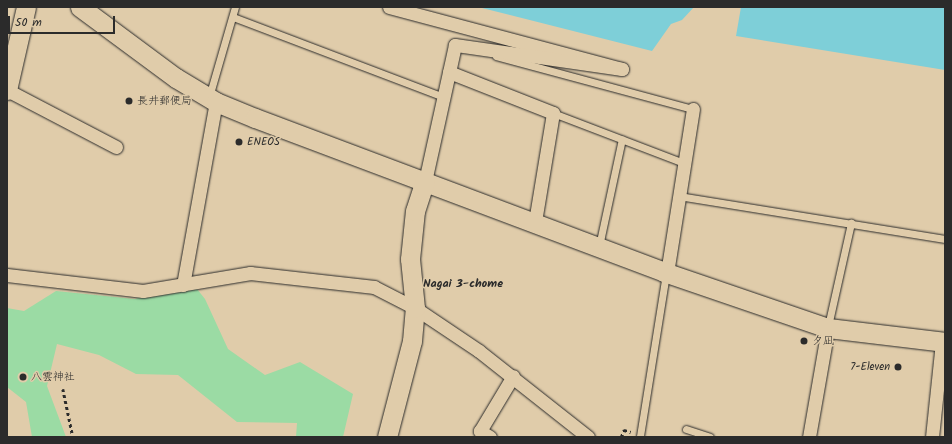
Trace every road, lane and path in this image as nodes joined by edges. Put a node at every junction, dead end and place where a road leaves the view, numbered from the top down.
1 (26, 7) edge
2 (80, 7) edge
3 (235, 7) edge
4 (389, 7) edge
5 (233, 17) junction
6 (455, 45) junction
7 (449, 72) junction
8 (7, 90) edge
9 (444, 97) junction
10 (212, 100) junction
11 (693, 109) joint
12 (552, 113) junction
13 (622, 139) junction
14 (116, 147) dead end
15 (684, 163) junction
16 (425, 181) junction
17 (679, 196) junction
18 (535, 222) junction
19 (851, 223) junction
20 (945, 239) edge
21 (599, 248) junction
22 (666, 273) junction
23 (7, 275) edge
24 (183, 285) junction
25 (415, 308) junction
26 (828, 328) junction
27 (944, 342) edge
28 (513, 376) junction
29 (63, 389) dead end
30 (686, 429) dead end
31 (640, 436) edge
32 (73, 437) edge
33 (387, 437) edge
34 (490, 437) edge
35 (588, 437) edge
36 (710, 437) edge
37 (809, 437) edge
38 (932, 437) edge

1 - 8 street
2 - 10 street
3 - 5 lane
4 - 6 street
5 - 9 lane
5 - 10 lane
6 - 7 street
6 - 11 lane
7 - 9 street
7 - 12 street
8 - 14 street
9 - 16 street
10 - 16 street
10 - 24 street
11 - 15 street
12 - 13 lane
12 - 18 street
13 - 15 lane
13 - 21 lane
15 - 17 street
16 - 18 street
16 - 25 street
17 - 19 lane
17 - 22 street
18 - 21 street
19 - 20 lane
19 - 26 lane
21 - 22 street
22 - 26 street
22 - 31 lane
23 - 24 street
24 - 25 street
25 - 28 street
25 - 33 street
26 - 27 street
26 - 37 street
27 - 38 street
28 - 34 street
28 - 35 street
29 - 32 path
30 - 36 lane

